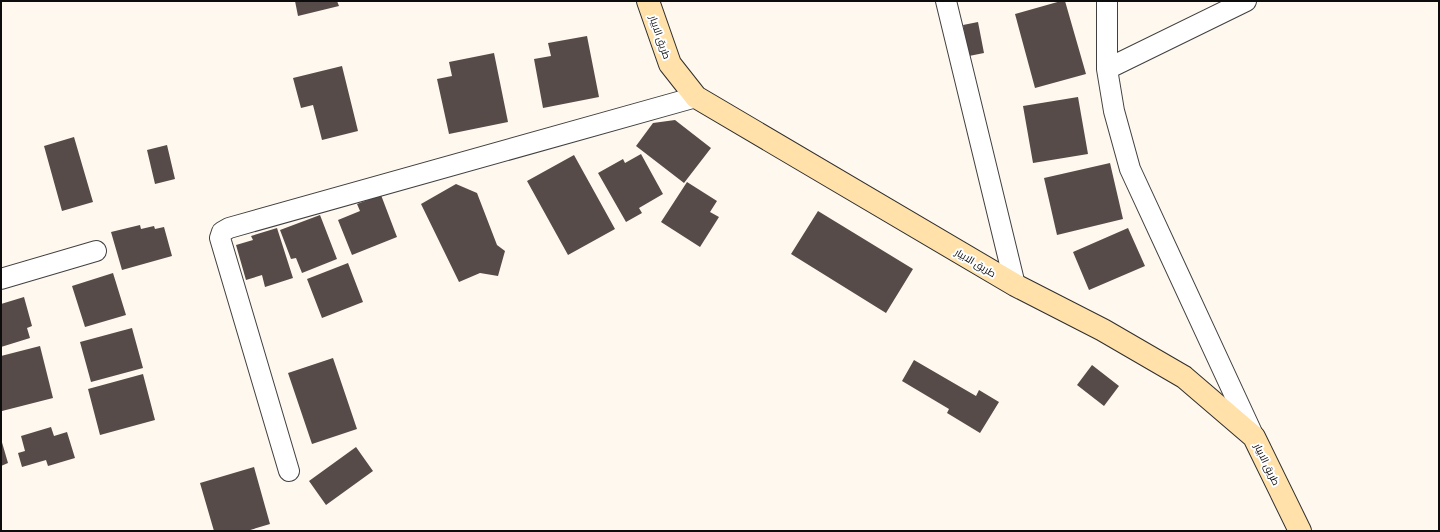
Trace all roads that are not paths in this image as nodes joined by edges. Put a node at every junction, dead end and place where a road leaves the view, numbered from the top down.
1 (648, 1) edge
2 (946, 1) edge
3 (1107, 1) edge
4 (1246, 1) edge
5 (1107, 69) junction
6 (696, 97) junction
7 (96, 251) dead end
8 (1, 279) edge
9 (1015, 285) junction
10 (1254, 437) junction
11 (289, 471) dead end
12 (1300, 531) edge

1 - 6 main road, طريق الابيار
2 - 9 street
3 - 5 street
4 - 5 street
5 - 10 street
6 - 9 main road, طريق الابيار
6 - 11 street
7 - 8 street
9 - 10 main road, طريق الابيار
10 - 12 main road, طريق الابيار

